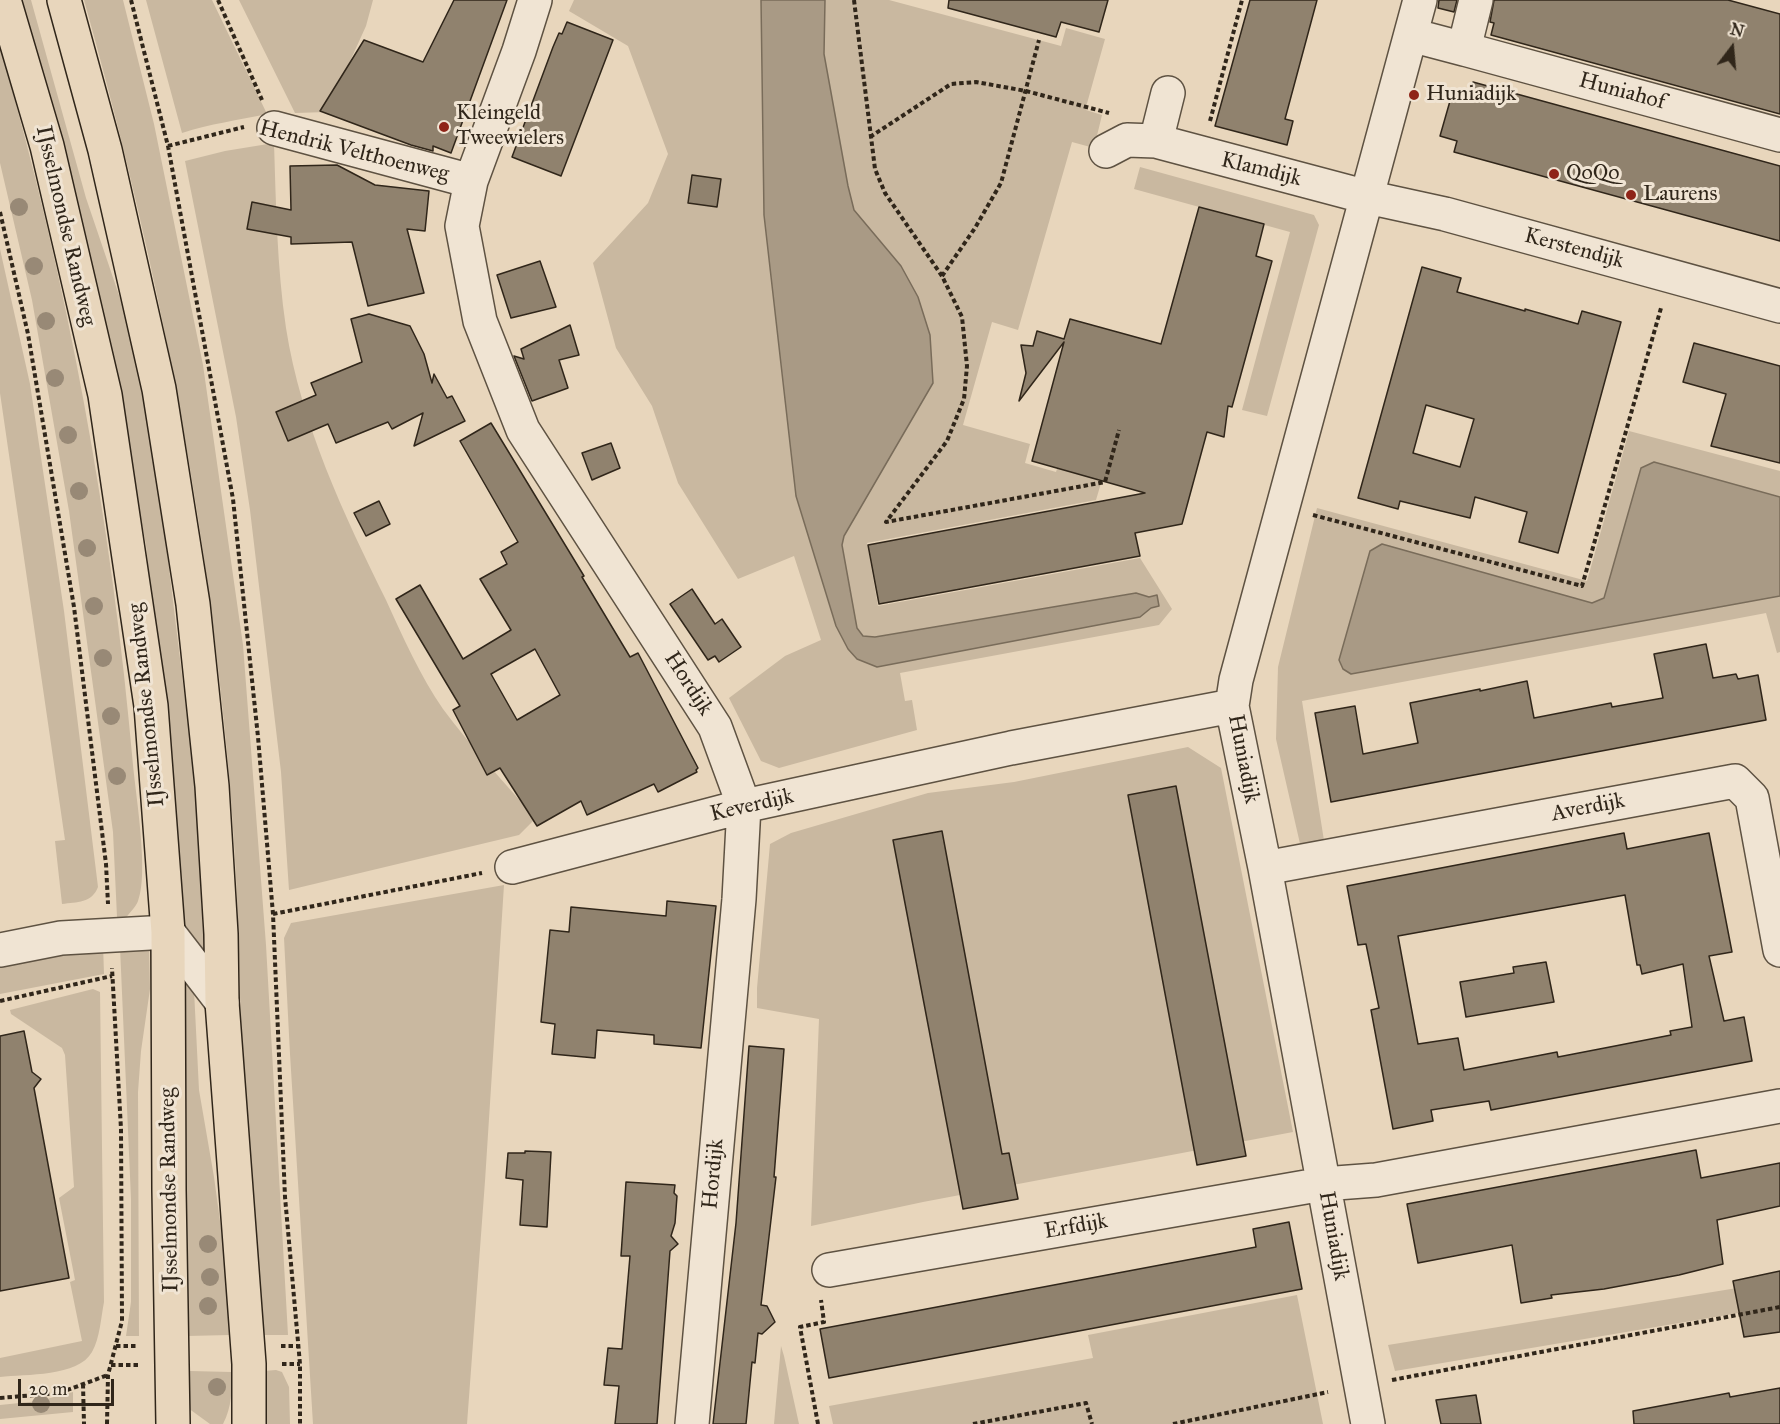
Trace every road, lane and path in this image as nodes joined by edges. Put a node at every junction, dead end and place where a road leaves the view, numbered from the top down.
1 (4, 0) edge
2 (64, 0) edge
3 (131, 0) edge
4 (218, 0) edge
5 (535, 0) edge
6 (854, 0) edge
7 (1242, 0) edge
8 (1420, 0) edge
9 (1476, 0) edge
10 (1411, 35) junction
11 (1039, 40) dead end
12 (1464, 49) junction
13 (1026, 91) junction
14 (1168, 93) dead end
15 (274, 128) junction
16 (1780, 135) edge
17 (870, 137) junction
18 (1130, 144) junction
19 (168, 146) junction
20 (1201, 155) junction
21 (471, 181) junction
22 (1367, 197) junction
23 (0, 212) edge
24 (942, 276) junction
25 (1670, 276) junction
26 (1780, 306) edge
27 (1119, 430) dead end
28 (1283, 507) junction
29 (1232, 706) junction
30 (744, 807) junction
31 (512, 867) joint
32 (1265, 868) junction
33 (273, 914) junction
34 (168, 932) junction
35 (110, 935) junction
36 (0, 950) edge
37 (1780, 950) edge
38 (112, 976) junction
39 (0, 1001) edge
40 (222, 1002) junction
41 (1780, 1106) edge
42 (1323, 1184) junction
43 (829, 1270) joint
44 (1780, 1307) edge
45 (108, 1375) junction
46 (83, 1384) junction
47 (1361, 1386) junction
48 (0, 1398) edge
49 (1185, 1423) edge
50 (84, 1424) edge
51 (108, 1424) edge
52 (173, 1424) edge
53 (249, 1424) edge
54 (300, 1424) edge
55 (692, 1424) edge
56 (818, 1424) edge
57 (973, 1424) edge
58 (1092, 1424) edge
59 (1173, 1424) edge
60 (1368, 1424) edge

1 - 34 main road, IJsselmondse Randweg
2 - 40 main road
3 - 19 path
4 - 15 path
5 - 21 street, Hordijk
6 - 17 path
7 - 20 path
8 - 10 street, Huniadijk
9 - 12 street
10 - 12 street
10 - 22 street, Huniadijk
11 - 13 path
12 - 16 street, Huniahof
13 - 17 path
13 - 18 path
13 - 24 path
14 - 18 street
15 - 19 path, Hendrik Velthoenweg
15 - 21 street, Hendrik Velthoenweg
17 - 24 path
18 - 20 street, Klamdijk
19 - 33 path
20 - 22 street, Klamdijk
21 - 30 street, Hordijk
22 - 25 street, Kerstendijk
22 - 28 street, Huniadijk
23 - 35 path
24 - 27 path
25 - 26 street, Kerstendijk
25 - 28 path
28 - 29 street, Huniadijk
29 - 30 street, Keverdijk
29 - 32 street, Huniadijk
30 - 31 street, Keverdijk
30 - 55 street, Hordijk
31 - 33 path
32 - 37 street, Averdijk
32 - 42 street, Huniadijk
33 - 54 path
34 - 35 street
34 - 40 street
34 - 52 main road, IJsselmondse Randweg
35 - 36 street
35 - 38 path
38 - 39 path
38 - 45 path
40 - 53 main road
41 - 42 street
42 - 43 street, Erfdijk
42 - 47 street, Huniadijk
43 - 56 path
44 - 47 path
45 - 46 path
45 - 51 path
46 - 48 path
46 - 50 path
47 - 49 path
47 - 60 street, Huniadijk
49 - 59 path
57 - 58 path

